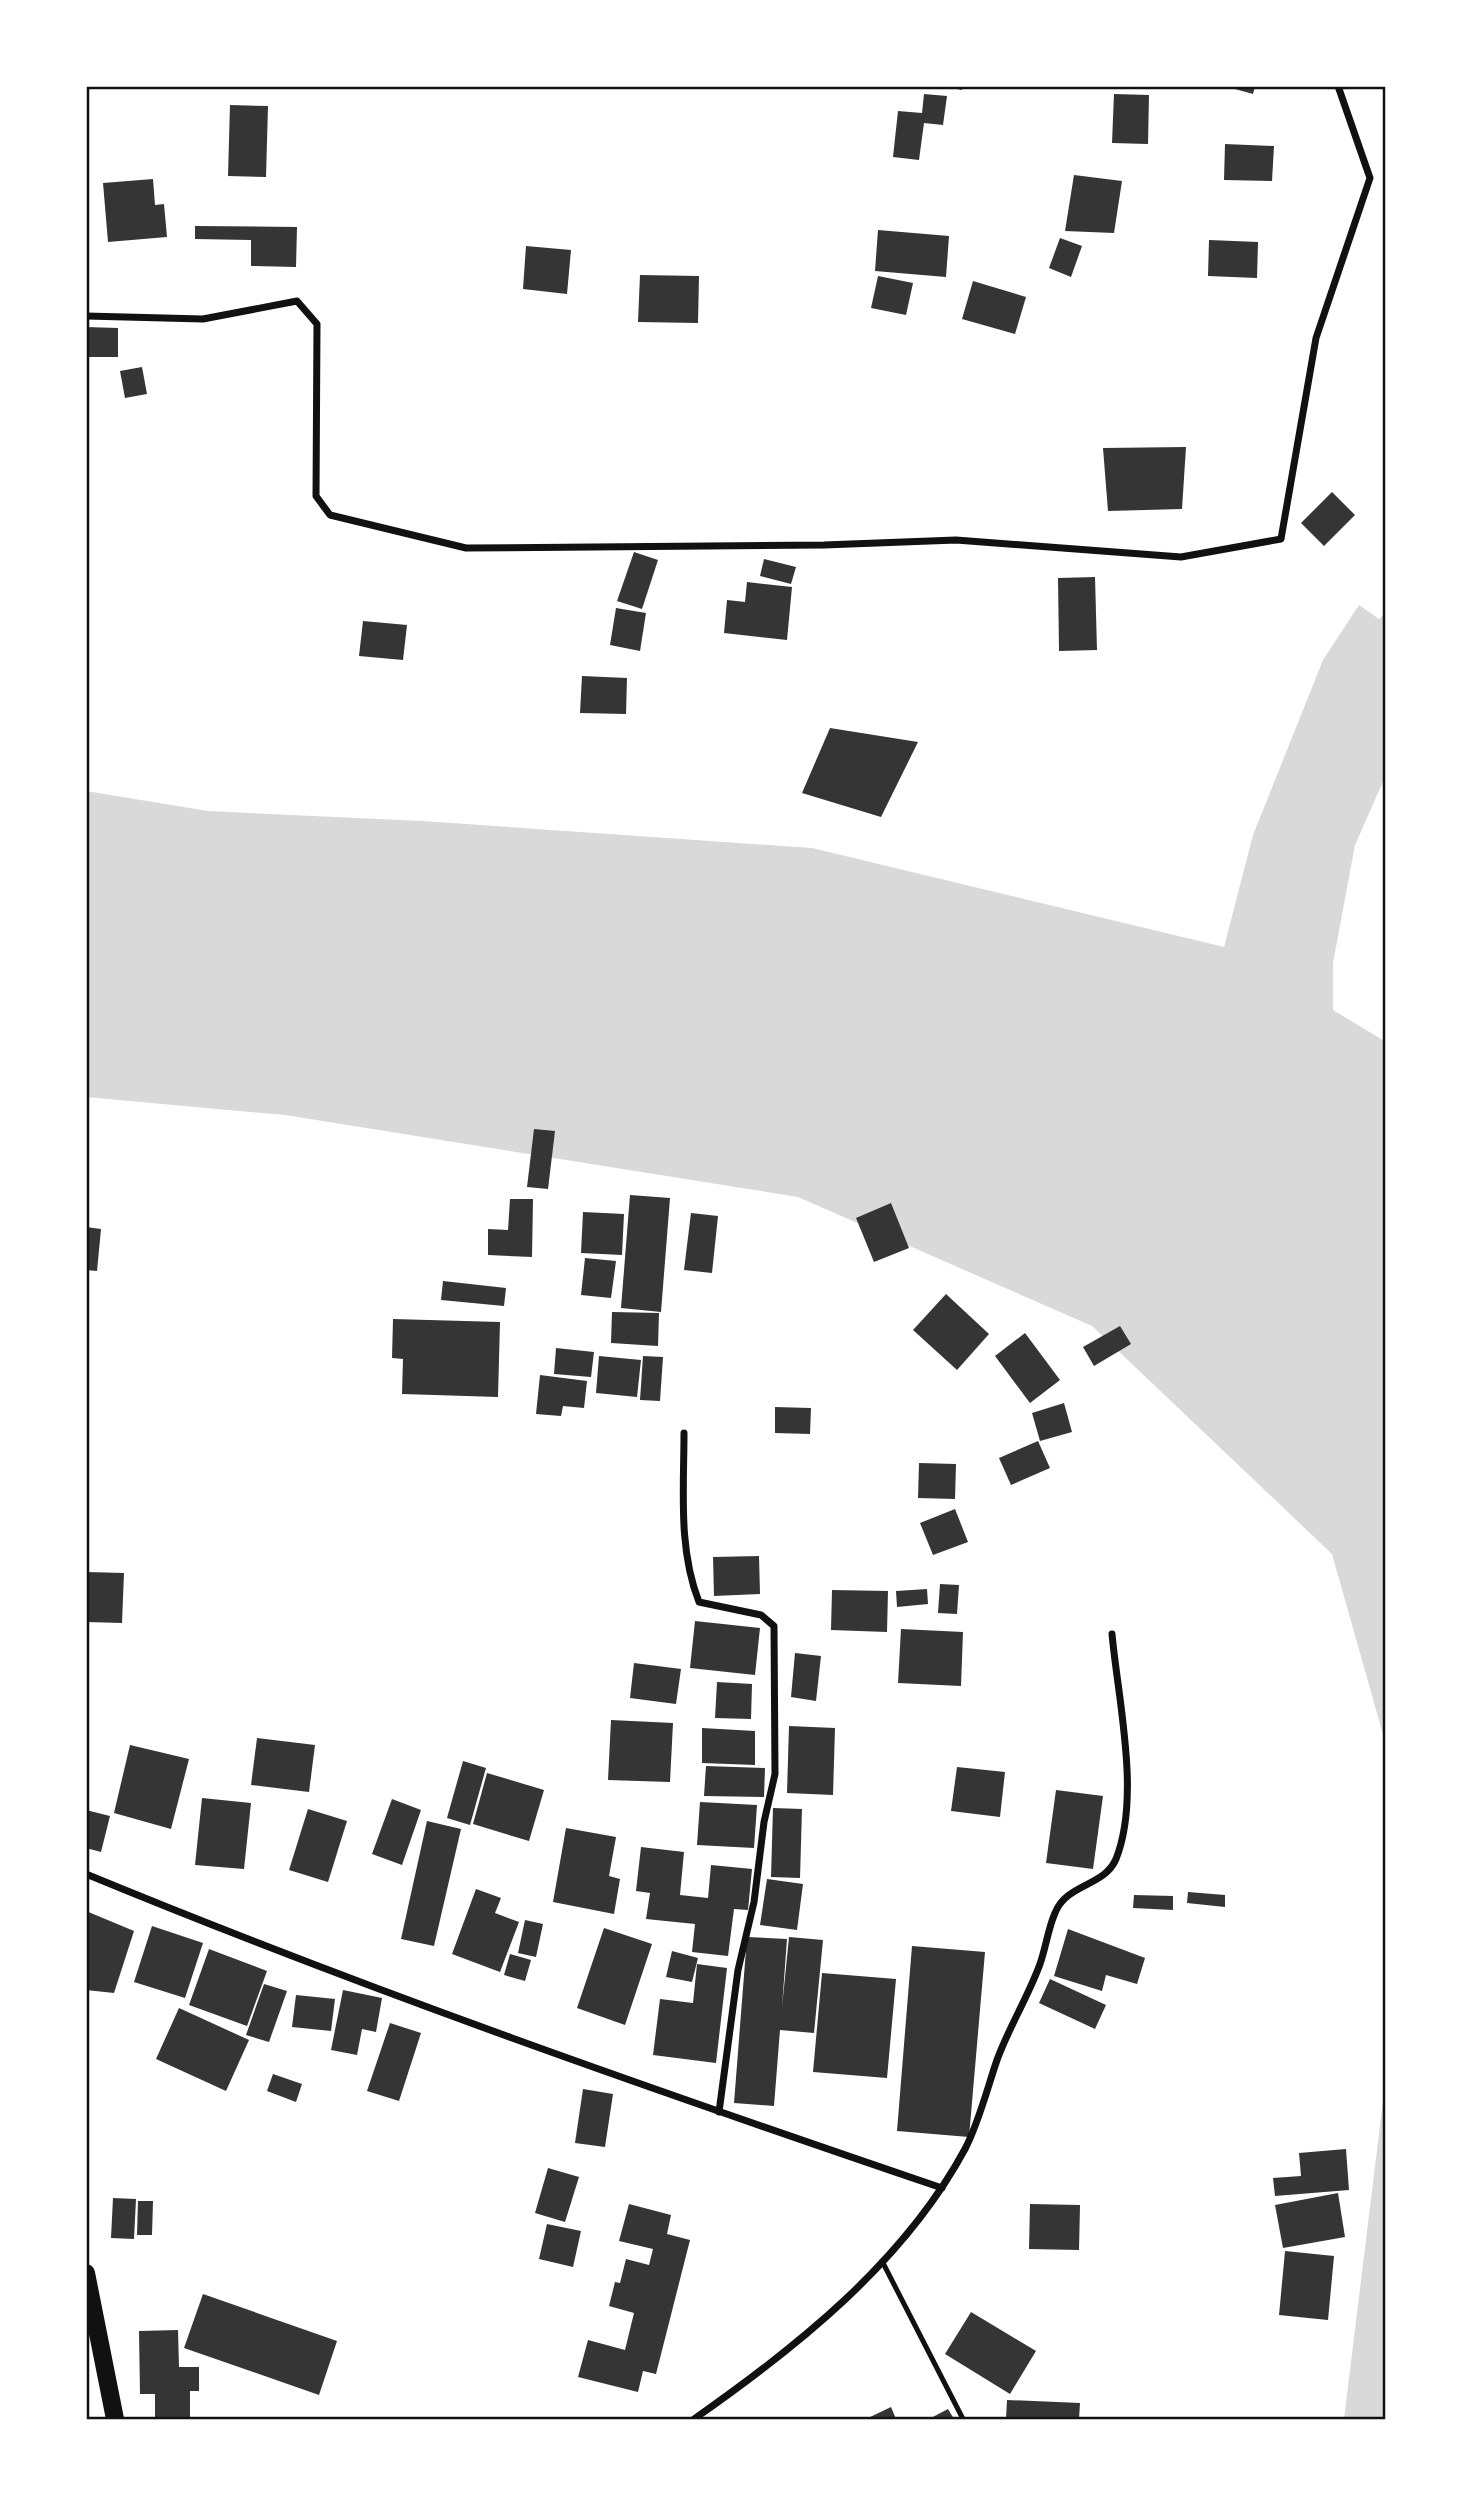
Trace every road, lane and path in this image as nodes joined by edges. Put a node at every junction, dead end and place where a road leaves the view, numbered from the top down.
1 (1338, 86) edge
2 (86, 316) edge
3 (684, 1433) dead end
4 (1112, 1634) dead end
5 (86, 1874) edge
6 (719, 2112) junction
7 (942, 2188) junction
8 (882, 2261) junction
9 (86, 2273) edge
10 (115, 2419) edge
11 (694, 2419) edge
12 (963, 2419) edge

1 - 2 street
3 - 6 street
4 - 7 street
5 - 6 street
6 - 7 street
7 - 8 street
8 - 11 street
8 - 12 lane
9 - 10 main road

